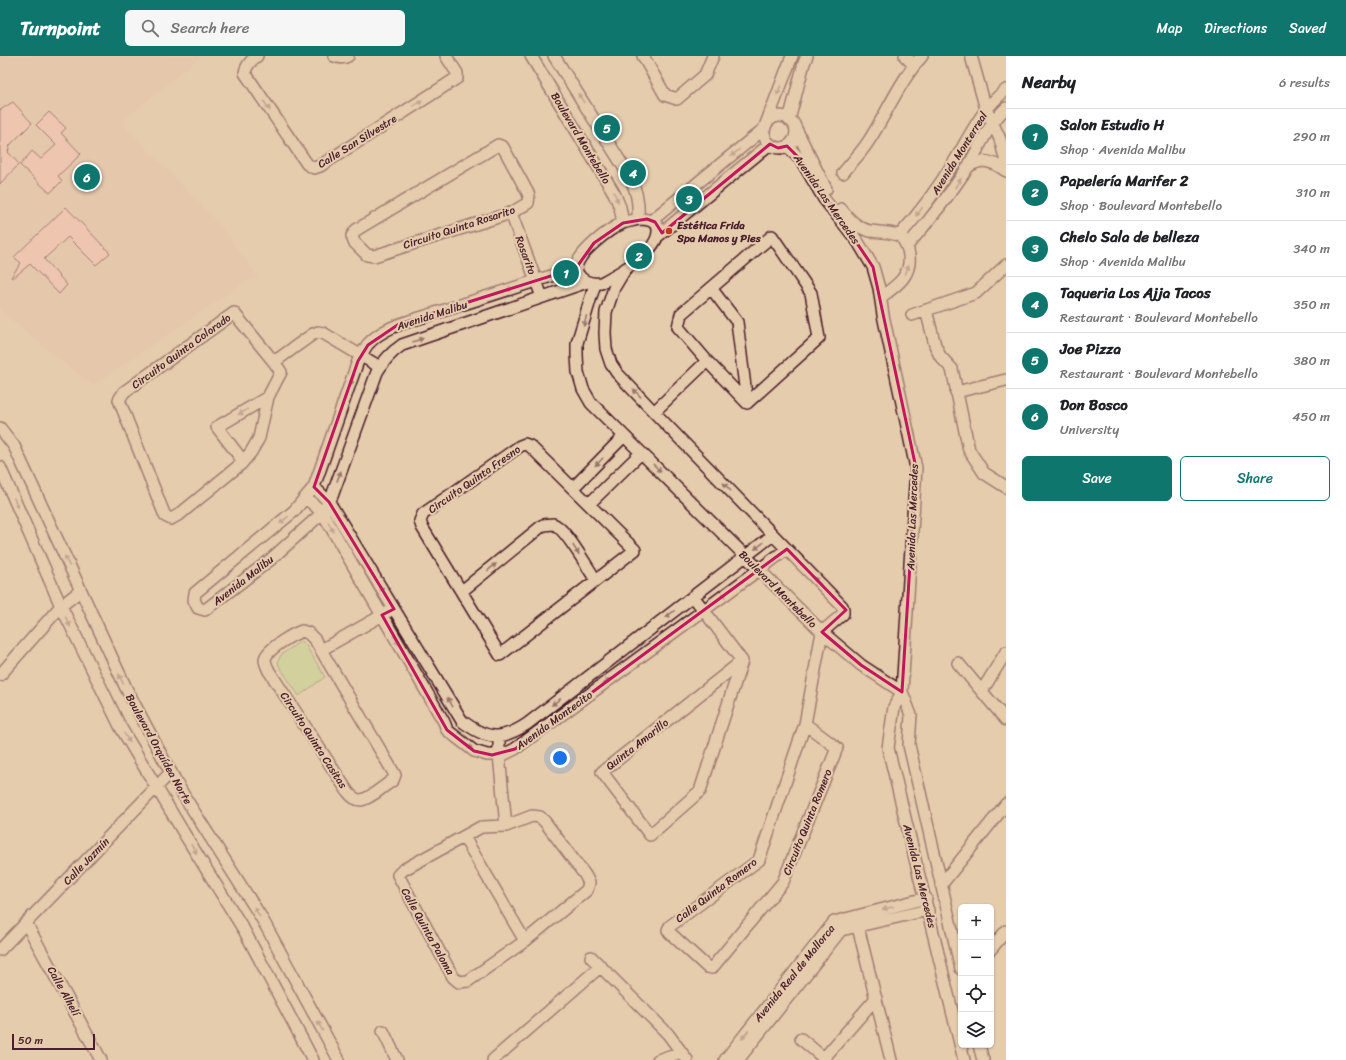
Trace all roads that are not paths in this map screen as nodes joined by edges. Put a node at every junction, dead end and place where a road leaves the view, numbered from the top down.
1 (257, 56) edge
2 (334, 56) edge
3 (348, 56) edge
4 (446, 56) edge
5 (554, 56) edge
6 (643, 56) edge
7 (713, 56) edge
8 (792, 56) edge
9 (807, 56) edge
10 (905, 56) edge
11 (922, 56) edge
12 (970, 56) edge
13 (535, 57) edge
14 (914, 64) junction
15 (1006, 90) edge
16 (1006, 108) edge
17 (986, 109) junction
18 (792, 123) junction
19 (992, 123) junction
20 (765, 126) junction
21 (770, 144) junction
22 (787, 146) junction
23 (955, 160) junction
24 (1006, 162) edge
25 (968, 167) junction
26 (1006, 170) edge
27 (843, 174) dead end
28 (510, 213) junction
29 (638, 219) junction
30 (651, 221) junction
31 (623, 223) junction
32 (865, 229) junction
33 (658, 236) junction
34 (899, 236) junction
35 (858, 242) junction
36 (907, 246) junction
37 (1006, 264) edge
38 (576, 268) junction
39 (626, 268) junction
40 (536, 281) junction
41 (591, 283) junction
42 (711, 288) junction
43 (542, 297) junction
44 (881, 298) junction
45 (926, 310) junction
46 (912, 315) dead end
47 (361, 356) junction
48 (707, 361) junction
49 (274, 362) junction
50 (380, 367) junction
51 (1006, 380) edge
52 (956, 392) junction
53 (268, 397) junction
54 (747, 403) junction
55 (654, 412) junction
56 (0, 428) edge
57 (624, 436) junction
58 (641, 453) junction
59 (243, 461) junction
60 (0, 467) edge
61 (1006, 487) edge
62 (314, 488) junction
63 (573, 488) junction
64 (306, 498) junction
65 (329, 502) junction
66 (589, 504) junction
67 (322, 512) junction
68 (774, 535) junction
69 (786, 549) junction
70 (745, 556) junction
71 (759, 570) junction
72 (596, 580) junction
73 (80, 591) junction
74 (462, 591) junction
75 (694, 596) junction
76 (61, 606) junction
77 (394, 609) junction
78 (704, 610) junction
79 (382, 615) junction
80 (822, 632) junction
81 (321, 650) junction
82 (1006, 652) edge
83 (742, 661) junction
84 (958, 663) dead end
85 (0, 675) edge
86 (982, 691) junction
87 (902, 692) junction
88 (1006, 720) edge
89 (804, 724) junction
90 (499, 737) junction
91 (499, 755) junction
92 (171, 772) junction
93 (156, 788) junction
94 (1006, 804) edge
95 (506, 826) junction
96 (464, 838) junction
97 (941, 885) junction
98 (944, 899) junction
99 (927, 904) junction
100 (857, 921) junction
101 (26, 923) junction
102 (1006, 931) edge
103 (525, 941) junction
104 (994, 945) edge
105 (0, 950) edge
106 (592, 957) dead end
107 (958, 957) edge
108 (601, 966) junction
109 (712, 968) joint
110 (876, 998) junction
111 (383, 1031) dead end
112 (801, 1039) dead end
113 (980, 1048) edge
114 (684, 1056) edge
115 (825, 1059) edge
116 (101, 1060) edge
117 (313, 1060) edge
118 (339, 1060) edge
119 (397, 1060) edge
120 (493, 1060) edge
121 (658, 1060) edge
122 (725, 1060) edge
123 (738, 1060) edge
124 (891, 1060) edge
125 (964, 1060) edge
126 (983, 1060) edge

1 -> 4 street, Calle San Silvestre
2 - 3 street
29 -> 5 street, Boulevard Montebello
6 - 7 street
8 -> 20 street
9 - 18 street
10 - 14 street
11 - 14 street
12 - 17 street
13 -> 31 street, Boulevard Montebello
14 - 27 street
15 - 17 street, Avenida Monterreal
16 - 19 street, Avenida Monterreal
17 - 19 street
17 - 23 street, Avenida Monterreal
18 - 20 street
18 - 22 street
18 - 32 street, Avenida Las Mercedes
19 - 24 street
19 - 25 street, Avenida Monterreal
20 - 21 street
20 -> 30 street
21 - 22 street
21 - 33 street
22 - 35 street, Avenida Las Mercedes
23 - 25 street
23 -> 34 street, Avenida Monterreal
25 - 26 street
36 -> 25 street, Avenida Monterreal
28 - 28 street, Circuito Quinta Rosarito
28 - 40 street, Rosarito
29 - 30 street
29 - 31 street
30 - 33 street
31 - 38 street
32 - 34 street, Avenida Las Mercedes
32 - 35 street
33 - 39 street, Avenida Malibu
34 - 36 street
35 - 44 street, Avenida Las Mercedes
44 -> 36 street
37 - 45 street
38 - 40 street, Avenida Malibu
38 - 41 street
39 - 41 street, Avenida Malibu
55 -> 39 street, Boulevard Montebello
40 - 43 street, Rosarito
40 -> 47 street, Avenida Malibu
41 - 43 street, Avenida Malibu
41 -> 57 street, Boulevard Montebello
42 - 48 street
42 - 54 street
42 - 54 street
50 -> 43 street, Avenida Malibu
44 - 87 street, Avenida Las Mercedes
45 - 46 street
45 - 52 street
47 - 49 street
47 - 50 street
47 -> 62 street, Avenida Malibu
48 - 54 street
48 - 55 street
49 - 53 street, Circuito Quinta Colorado
49 - 59 street, Circuito Quinta Colorado
65 -> 50 street, Avenida Malibu
51 - 52 street
52 - 61 street
53 - 59 street, Circuito Quinta Colorado
53 -> 59 street
68 -> 55 street, Boulevard Montebello
73 -> 56 street, Boulevard Orquídea Norte
57 - 58 street, Boulevard Montebello
57 -> 63 street
58 - 66 street
58 -> 70 street, Boulevard Montebello
60 -> 76 street, Boulevard Orquídea Norte
62 - 64 street, Avenida Malibu
62 - 65 street, Avenida Montecito
63 - 66 street, Circuito Quinta Fresno
63 - 74 street, Circuito Quinta Fresno
64 - 67 street, Avenida Montecito
64 -> 67 street, Avenida Malibu
65 - 67 street, Avenida Malibu
77 -> 65 street, Avenida Montecito
66 - 72 street, Circuito Quinta Fresno
67 -> 79 street, Avenida Montecito
68 - 69 street, Boulevard Montebello
68 -> 70 street, Avenida Montecito
69 - 71 street, Avenida Montecito
80 -> 69 street, Boulevard Montebello
70 - 71 street, Boulevard Montebello
70 - 75 street, Avenida Montecito
78 -> 71 street, Avenida Montecito
71 - 80 street, Boulevard Montebello
74 -> 72 street
72 - 74 street, Circuito Quinta Fresno
73 - 76 street
92 -> 73 street, Boulevard Orquídea Norte
75 - 78 street
75 -> 90 street, Avenida Montecito
76 - 85 street
76 -> 93 street, Boulevard Orquídea Norte
77 - 79 street
90 -> 77 street, Avenida Montecito
78 - 83 street
91 -> 78 street, Avenida Montecito
79 - 81 street
79 -> 91 street, Avenida Montecito
80 - 87 street
80 - 89 street, Calle Quinta Romero
81 - 81 street, Circuito Quinta Casitas
82 - 86 street
83 - 83 street, Quinta Amarillo
84 - 86 street
86 - 88 street
87 - 97 street, Avenida Las Mercedes
87 - 99 street, Avenida Las Mercedes
89 - 109 street, Circuito Quinta Romero
89 - 109 street, Calle Quinta Romero
90 - 91 street
91 - 95 street
92 - 93 street, Calle Jazmín
118 -> 92 street, Boulevard Orquídea Norte
93 - 101 street, Calle Jazmín
93 -> 117 street, Boulevard Orquídea Norte
94 - 97 street
95 - 96 street, Calle Quinta Paloma
95 - 103 street, Calle Quinta Paloma
96 - 103 street
96 - 103 street, Calle Quinta Paloma
97 - 98 street, Avenida Las Mercedes
98 - 99 street, Avenida Real de Mallorca
98 - 107 street, Avenida Las Mercedes
99 - 100 street, Avenida Real de Mallorca
99 - 125 street, Avenida Las Mercedes
100 - 110 street
100 -> 122 street, Avenida Real de Mallorca
100 - 123 street, Avenida Real de Mallorca
101 - 105 street, Calle Jazmín
101 - 116 street, Calle Alhelí
102 - 104 street
106 - 108 street
108 - 114 street
108 - 120 street
110 - 115 street
110 - 124 street
111 - 119 street
112 - 115 street
113 - 126 street
114 - 121 street

